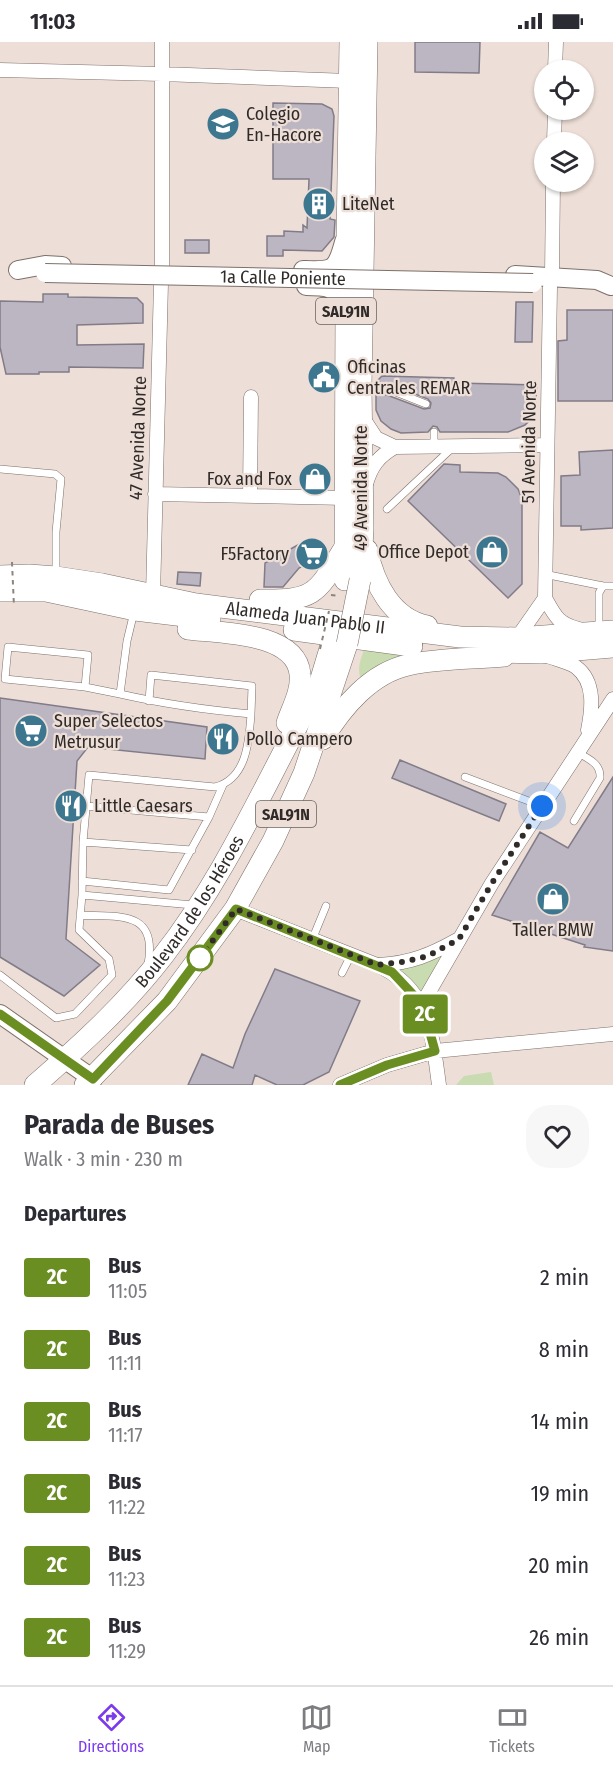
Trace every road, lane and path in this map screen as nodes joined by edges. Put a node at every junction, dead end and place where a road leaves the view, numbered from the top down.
1 (162, 42) edge
2 (350, 42) edge
3 (367, 42) edge
4 (556, 42) edge
5 (555, 60) edge
6 (0, 70) edge
7 (162, 74) junction
8 (349, 81) junction
9 (552, 192) edge
10 (355, 234) junction
11 (9, 271) edge
12 (162, 275) junction
13 (327, 278) junction
14 (377, 280) junction
15 (545, 283) junction
16 (612, 286) edge
17 (354, 308) junction
18 (368, 387) junction
19 (251, 397) dead end
20 (426, 404) dead end
21 (361, 414) junction
22 (434, 432) dead end
23 (546, 445) junction
24 (431, 446) junction
25 (454, 446) junction
26 (395, 447) junction
27 (434, 464) junction
28 (0, 469) edge
29 (155, 494) junction
30 (250, 496) junction
31 (354, 501) junction
32 (387, 508) dead end
33 (363, 529) junction
34 (347, 544) junction
35 (6, 569) edge
36 (544, 574) junction
37 (56, 577) junction
38 (352, 580) junction
39 (603, 586) junction
40 (613, 586) edge
41 (0, 591) edge
42 (163, 597) junction
43 (544, 598) junction
44 (14, 608) dead end
45 (135, 610) junction
46 (329, 611) dead end
47 (604, 636) edge
48 (517, 638) junction
49 (333, 645) junction
50 (541, 653) junction
51 (3, 676) edge
52 (85, 687) junction
53 (120, 694) junction
54 (613, 699) edge
55 (149, 700) junction
56 (317, 706) junction
57 (251, 714) junction
58 (588, 735) junction
59 (577, 752) junction
60 (272, 772) junction
61 (304, 773) junction
62 (465, 777) dead end
63 (223, 785) junction
64 (86, 806) junction
65 (542, 806) junction
66 (209, 817) junction
67 (574, 821) dead end
68 (82, 842) junction
69 (192, 850) junction
70 (82, 881) junction
71 (82, 895) junction
72 (199, 906) junction
73 (326, 906) dead end
74 (236, 909) junction
75 (80, 915) junction
76 (459, 939) junction
77 (312, 940) junction
78 (351, 955) junction
79 (377, 965) junction
80 (342, 974) dead end
81 (0, 975) edge
82 (146, 977) junction
83 (422, 1004) junction
84 (0, 1014) edge
85 (613, 1034) edge
86 (435, 1051) junction
87 (66, 1059) junction
88 (93, 1083) edge
89 (35, 1085) edge
90 (340, 1085) edge
91 (439, 1085) edge

1 - 7 street, 47 Avenida Norte
2 - 8 main road, 49 Avenida Norte / SAL91N
3 - 10 main road, 49 Avenida Norte / SAL91N
4 - 5 street
6 - 7 street
7 - 8 street
7 - 12 street, 47 Avenida Norte
8 - 10 main road, 49 Avenida Norte / SAL91N
9 - 15 street, 51 Avenida Norte
10 - 13 street, 1a Calle Poniente
10 - 14 street, 1a Calle Poniente
10 - 17 main road, 49 Avenida Norte / SAL91N
11 - 12 street, 1a Calle Poniente
11 - 15 street, 1a Calle Poniente, bridge
12 - 13 street, 1a Calle Poniente
12 - 29 street, 47 Avenida Norte
13 - 17 street, 1a Calle Poniente
14 - 15 street, 1a Calle Poniente
14 - 17 street, 1a Calle Poniente
15 - 16 street, 1a Calle Poniente
15 - 23 street, 51 Avenida Norte
17 - 18 main road, 49 Avenida Norte / SAL91N
17 - 31 main road, 49 Avenida Norte / SAL91N
18 - 20 lane
18 - 21 main road, 49 Avenida Norte / SAL91N
19 - 30 street
21 - 26 street
21 - 31 main road, 49 Avenida Norte / SAL91N
22 - 24 lane
23 - 25 street
23 - 36 street, 51 Avenida Norte
24 - 25 street
24 - 26 street
24 - 27 lane
25 - 27 lane
26 - 31 street
27 - 32 lane
28 - 37 lane
29 - 30 street
29 - 42 street, 47 Avenida Norte
30 - 31 street
31 - 33 main road, 49 Avenida Norte / SAL91N
31 - 34 main road, 49 Avenida Norte / SAL91N
33 - 38 main road, 49 Avenida Norte / SAL91N
33 - 48 main road
34 - 38 main road, 49 Avenida Norte / SAL91N
34 - 42 main road
35 - 37 main road, Alameda Juan Pablo II
35 - 44 path, bridge
36 - 39 lane
36 - 43 street, 51 Avenida Norte
37 - 42 main road, Alameda Juan Pablo II
38 - 49 main road, 49 Avenida Norte / SAL91N
39 - 40 lane
39 - 47 lane
41 - 45 main road, Alameda Juan Pablo II
42 - 48 main road, Alameda Juan Pablo II
43 - 47 street
43 - 48 street
45 - 50 main road, Alameda Juan Pablo II
45 - 53 lane
45 - 60 main road
46 - 49 path, bridge
47 - 48 main road, Alameda Juan Pablo II
47 - 50 main road, Alameda Juan Pablo II
49 - 56 main road, Boulevard de los Héroes / SAL91N
50 - 58 street
50 - 61 main road
51 - 52 lane
51 - 52 lane
52 - 53 lane
53 - 55 lane
54 - 58 street
55 - 57 lane
55 - 57 lane
56 - 60 main road, Boulevard de los Héroes / SAL91N
56 - 61 main road, Boulevard de los Héroes / SAL91N
57 - 63 lane
58 - 59 street
59 - 65 street
59 - 67 lane
60 - 72 main road, Boulevard de los Héroes / SAL91N
61 - 74 main road, Boulevard de los Héroes / SAL91N
62 - 65 lane
63 - 64 lane
63 - 66 lane
64 - 66 lane
64 - 68 lane
65 - 76 street
66 - 69 lane
68 - 69 lane
68 - 70 lane
69 - 70 lane
70 - 71 lane
71 - 72 lane
71 - 75 lane
72 - 82 main road, Boulevard de los Héroes / SAL91N
73 - 77 lane
74 - 77 street
74 - 88 main road, Boulevard de los Héroes / SAL91N
75 - 81 lane
75 - 82 lane
76 - 79 street
76 - 83 street
77 - 78 street
78 - 79 street
78 - 80 lane
79 - 83 street
82 - 87 main road, Boulevard de los Héroes / SAL91N
83 - 86 street
84 - 87 street
85 - 86 street
86 - 90 street
86 - 91 street
87 - 88 street
87 - 89 main road, Boulevard de los Héroes / SAL91N

